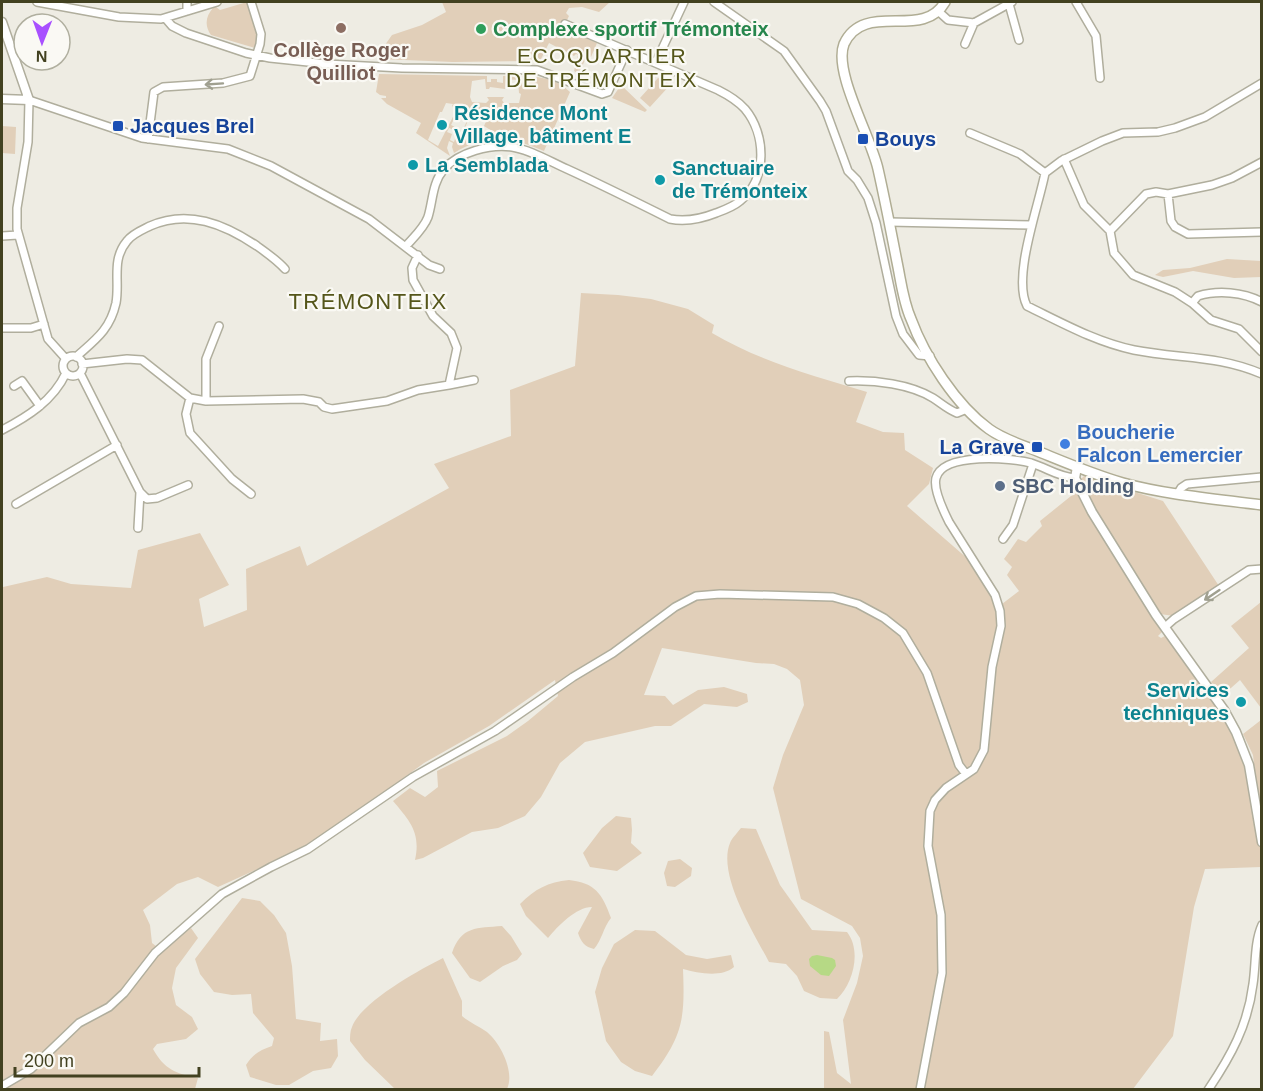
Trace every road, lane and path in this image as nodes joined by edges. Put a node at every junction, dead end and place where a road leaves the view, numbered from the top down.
1 (37, 2) edge
2 (187, 2) edge
3 (217, 2) edge
4 (251, 2) edge
5 (684, 2) edge
6 (714, 2) edge
7 (945, 2) edge
8 (1076, 2) edge
9 (1010, 3) edge
10 (187, 11) junction
11 (938, 11) junction
12 (166, 19) junction
13 (2, 22) edge
14 (974, 22) junction
15 (565, 24) dead end
16 (1019, 40) dead end
17 (965, 44) dead end
18 (627, 50) junction
19 (255, 55) junction
20 (656, 62) junction
21 (1100, 78) dead end
22 (1262, 83) edge
23 (2, 99) edge
24 (29, 100) junction
25 (970, 133) dead end
26 (148, 139) junction
27 (1064, 159) junction
28 (1262, 162) edge
29 (1045, 173) junction
30 (1168, 194) junction
31 (889, 222) junction
32 (1032, 225) junction
33 (1110, 231) junction
34 (1262, 232) edge
35 (18, 235) junction
36 (2, 236) edge
37 (406, 246) junction
38 (418, 255) junction
39 (285, 269) dead end
40 (440, 269) dead end
41 (1262, 302) edge
42 (1192, 303) junction
43 (44, 324) junction
44 (219, 326) dead end
45 (2, 328) edge
46 (1262, 352) edge
47 (930, 356) junction
48 (76, 357) junction
49 (66, 359) junction
50 (82, 364) junction
51 (66, 373) junction
52 (80, 373) junction
53 (1262, 374) edge
54 (474, 380) dead end
55 (849, 381) dead end
56 (449, 384) junction
57 (14, 386) dead end
58 (190, 398) junction
59 (206, 401) junction
60 (40, 406) junction
61 (967, 409) junction
62 (2, 430) edge
63 (117, 445) junction
64 (1033, 464) junction
65 (1077, 467) junction
66 (1262, 477) edge
67 (1075, 478) junction
68 (188, 485) dead end
69 (140, 492) junction
70 (1179, 493) junction
71 (251, 494) dead end
72 (16, 504) dead end
73 (1262, 505) edge
74 (138, 528) dead end
75 (1003, 538) dead end
76 (1262, 569) edge
77 (1165, 627) junction
78 (966, 774) junction
79 (1262, 842) edge
80 (1262, 925) edge
81 (1262, 984) edge
82 (1253, 986) junction
83 (2, 1086) edge
84 (920, 1089) edge
85 (1208, 1089) edge

1 - 12 street
2 - 10 street
3 - 10 street
4 - 19 street
5 - 20 street
6 - 47 street
7 - 11 main road
8 - 21 street
9 - 14 street
9 - 16 street
10 - 12 street
11 - 14 street
11 - 31 main road
12 - 19 street
13 - 24 street
14 - 17 street
15 - 18 street
18 - 19 street
18 - 20 street
19 -> 26 street
20 - 37 street
22 - 27 street
23 - 24 street
24 - 26 street
24 - 35 street
25 - 29 street
26 - 37 street
27 - 29 street
27 - 33 street
28 - 30 street
29 - 32 street
30 - 33 street
30 - 34 street
31 - 32 street
31 - 47 main road
32 - 53 street
33 - 42 street
35 - 36 street
35 - 43 street
37 - 38 street
38 - 40 street
38 - 56 street
39 - 48 street
41 - 42 street
42 - 46 street
43 - 45 street
43 - 49 street
44 - 59 street
47 - 61 main road
48 - 49 street
48 - 50 street
49 - 51 street
50 - 52 street
50 - 58 street
51 - 52 street
51 - 60 street
52 - 63 street
54 - 56 street
55 - 61 street
56 - 59 street
57 - 60 street
58 - 59 street
58 - 71 street
60 - 62 street
61 - 65 main road
63 - 69 street
63 - 72 street
64 - 67 street
64 - 75 street
64 - 78 street
65 - 67 street
65 - 70 main road
66 - 70 street
67 - 77 street
68 - 69 street
69 - 74 street
70 - 73 main road
76 -> 77 street
77 - 79 street
78 - 83 street
78 - 84 street
80 - 82 street
81 - 82 street
82 - 85 street

